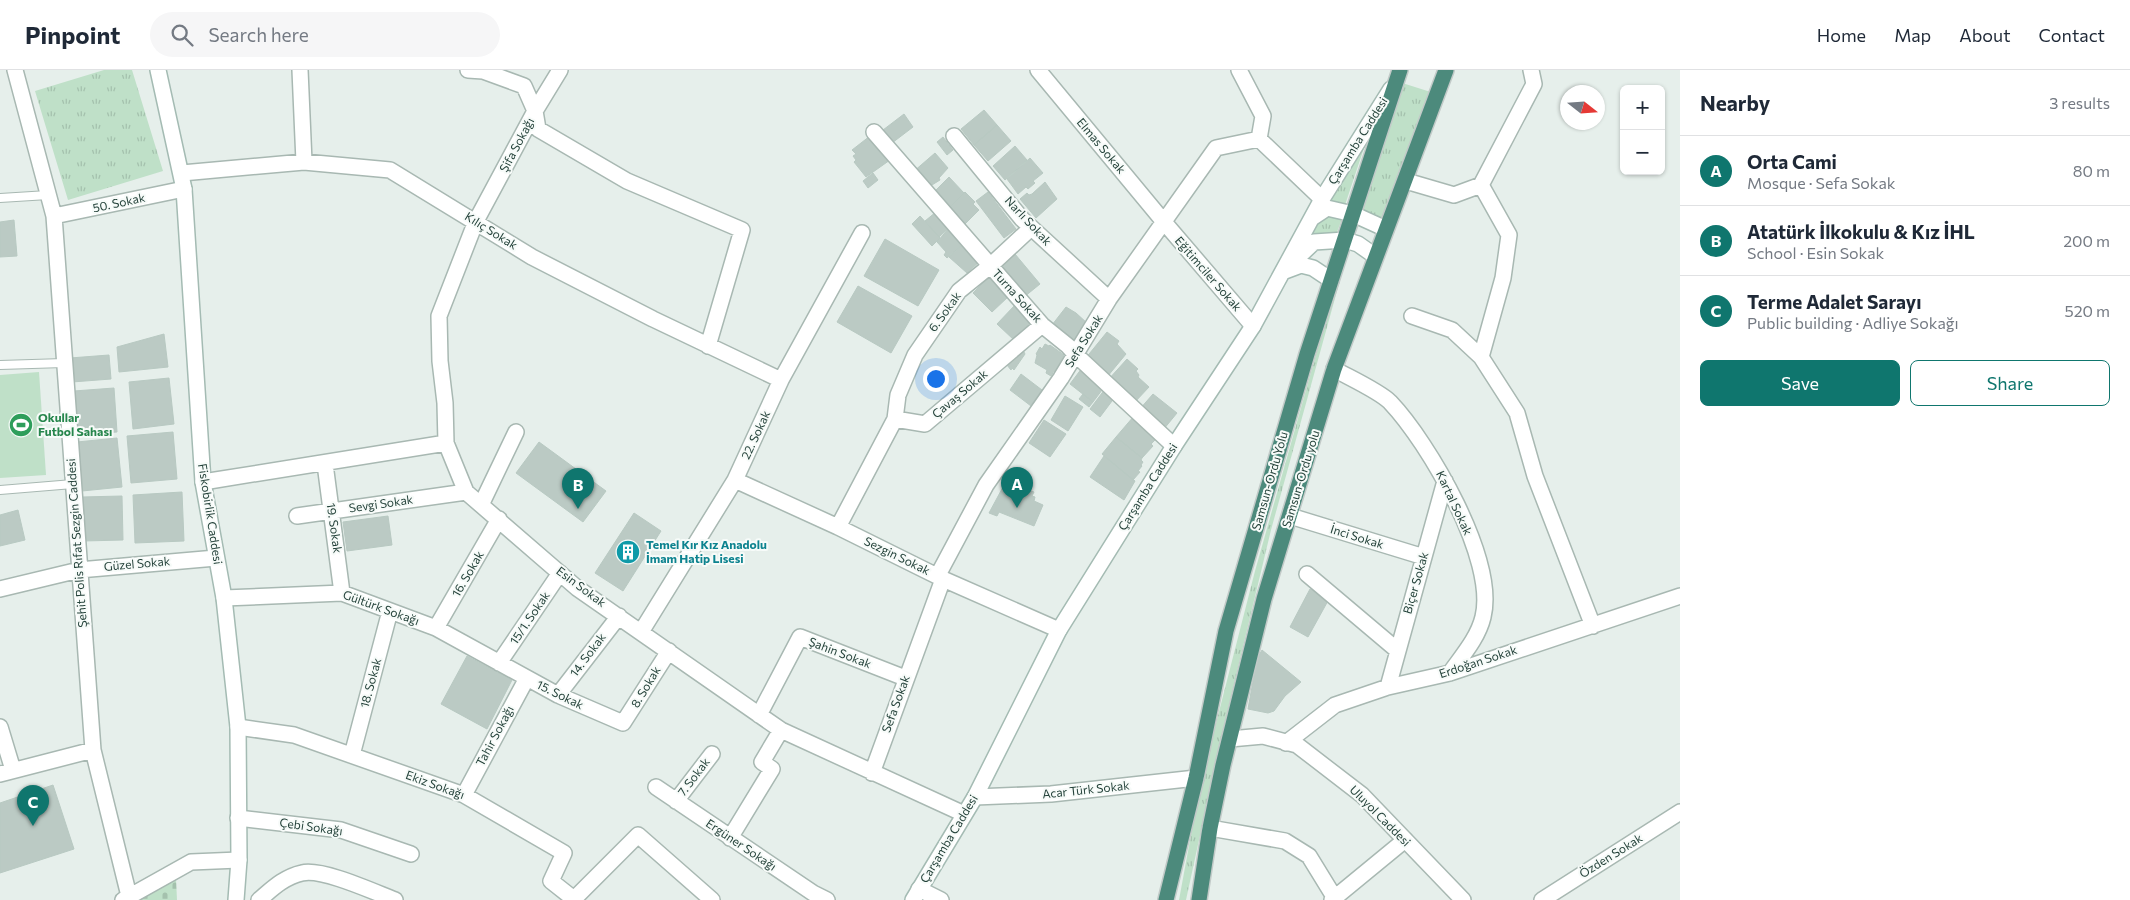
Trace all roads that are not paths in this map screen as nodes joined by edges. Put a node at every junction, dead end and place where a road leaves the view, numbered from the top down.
1 (15, 70) edge
2 (158, 70) edge
3 (300, 70) edge
4 (468, 70) edge
5 (560, 70) edge
6 (1038, 70) edge
7 (1239, 70) edge
8 (1446, 70) edge
9 (1531, 70) edge
10 (1398, 76) edge
11 (535, 111) junction
12 (874, 132) dead end
13 (954, 136) dead end
14 (1259, 139) junction
15 (304, 162) junction
16 (182, 173) junction
17 (1406, 180) junction
18 (1481, 185) junction
19 (184, 189) junction
20 (48, 195) junction
21 (0, 198) edge
22 (1322, 199) junction
23 (1353, 214) junction
24 (54, 216) junction
25 (1311, 219) junction
26 (476, 221) junction
27 (1164, 222) junction
28 (1031, 228) junction
29 (1386, 229) junction
30 (862, 233) dead end
31 (1345, 240) junction
32 (1375, 256) junction
33 (990, 266) junction
34 (1281, 272) junction
35 (1331, 280) junction
36 (1109, 300) junction
37 (1412, 316) dead end
38 (1042, 324) junction
39 (1253, 326) junction
40 (708, 346) junction
41 (1076, 355) junction
42 (1481, 357) junction
43 (64, 363) junction
44 (0, 365) edge
45 (1334, 369) junction
46 (781, 380) junction
47 (895, 419) junction
48 (516, 432) dead end
49 (446, 443) junction
50 (1174, 446) junction
51 (325, 464) junction
52 (735, 480) junction
53 (1445, 481) junction
54 (203, 482) junction
55 (73, 484) junction
56 (0, 490) edge
57 (466, 492) junction
58 (481, 505) junction
59 (332, 511) junction
60 (297, 516) dead end
61 (1290, 516) junction
62 (499, 519) junction
63 (838, 527) junction
64 (1424, 557) junction
65 (216, 558) junction
66 (79, 570) junction
67 (560, 573) junction
68 (1307, 574) dead end
69 (941, 577) junction
70 (0, 590) edge
71 (342, 592) junction
72 (1680, 596) edge
73 (224, 598) junction
74 (390, 611) junction
75 (619, 616) junction
76 (1593, 626) junction
77 (436, 628) junction
78 (1059, 630) junction
79 (641, 632) junction
80 (1397, 650) junction
81 (669, 651) junction
82 (499, 663) junction
83 (1450, 673) junction
84 (526, 678) junction
85 (905, 678) junction
86 (1388, 686) junction
87 (558, 695) junction
88 (759, 715) junction
89 (623, 723) joint
90 (238, 727) junction
91 (0, 728) edge
92 (780, 730) junction
93 (1230, 739) junction
94 (1286, 743) junction
95 (93, 750) junction
96 (712, 754) dead end
97 (352, 755) junction
98 (6, 772) edge
99 (872, 773) junction
100 (1196, 778) junction
101 (656, 787) dead end
102 (464, 795) junction
103 (975, 798) junction
104 (676, 801) junction
105 (1680, 812) edge
106 (964, 814) junction
107 (238, 818) junction
108 (1210, 828) junction
109 (730, 838) junction
110 (1405, 840) junction
111 (410, 854) dead end
112 (239, 860) junction
113 (916, 895) edge
114 (126, 898) edge
115 (238, 899) edge
116 (1334, 899) edge
117 (259, 900) edge
118 (395, 900) edge
119 (574, 900) edge
120 (712, 900) edge
121 (827, 900) edge
122 (941, 900) edge
123 (1166, 900) edge
124 (1199, 900) edge
125 (1463, 900) edge
126 (1542, 900) edge

1 - 20 street, Şehit Polis Rıfat Sezgin Caddesi
2 - 16 street, Fiskobirlik Caddesi
3 - 15 street
4 - 11 street
5 - 11 street, Şifa Sokağı
6 - 27 street, Elmas Sokak
7 - 14 street
8 - 17 highway, Samsun-Ordu yolu
9 - 18 street
10 - 22 street, Çarşamba Caddesi
10 - 23 highway, Samsun-Ordu Yolu
11 - 26 street, Şifa Sokağı
11 - 40 street
12 - 33 street, Turna Sokak
13 - 28 street, Narlı Sokak
14 - 22 street
14 - 27 street, Sefa Sokak
15 - 16 street, Kılıç Sokak
15 - 26 street, Kılıç Sokak
16 - 19 street, Fiskobirlik Caddesi
17 - 18 street
17 - 29 highway, Samsun-Ordu yolu
18 - 42 street
19 - 24 street, 50. Sokak
19 - 54 street, Fiskobirlik Caddesi
20 - 21 lane
20 - 24 street, Şehit Polis Rıfat Sezgin Caddesi
22 - 25 street, Çarşamba Caddesi
23 - 25 street
23 - 29 street
23 - 31 highway, Samsun-Ordu Yolu
24 - 43 street, Şehit Polis Rıfat Sezgin Caddesi
25 - 34 street, Çarşamba Caddesi
26 - 40 street, Kılıç Sokak
26 - 49 street, Şifa Sokağı
27 - 36 street, Sefa Sokak
27 - 39 street, Eğitimciler Sokak
28 - 33 street, 6. Sokak
28 - 36 street, Narlı Sokak
29 - 32 highway, Samsun-Ordu yolu
30 - 46 street, 22. Sokak
31 - 32 street
31 - 34 street
31 - 35 highway, Samsun-Ordu Yolu
32 - 45 highway, Samsun-Ordu yolu
33 - 38 street, Turna Sokak
33 - 47 street, 6. Sokak
34 - 35 street
34 - 39 street, Çarşamba Caddesi
35 - 100 highway, Samsun-Ordu Yolu
36 - 41 street, Sefa Sokak
37 - 42 street
38 - 41 street, Turna Sokak
38 - 47 street, Çavaş Sokak
39 - 50 street, Çarşamba Caddesi
40 - 46 street, Kılıç Sokak
41 - 50 street, Turna Sokak
41 - 69 street, Sefa Sokak
42 - 76 street
43 - 44 lane
43 - 55 street, Şehit Polis Rıfat Sezgin Caddesi
45 - 53 street, Kartal Sokak
45 - 61 highway, Samsun-Ordu yolu
46 - 52 street, 22. Sokak
47 - 63 street
48 - 58 street
49 - 51 street
49 - 57 street, Esin Sokak
50 - 78 street, Çarşamba Caddesi
51 - 54 street
51 - 59 street, 19. Sokak
52 - 63 street, Sezgin Sokak
52 - 79 street, 22. Sokak
53 - 64 street, Biçer Sokak
53 - 83 street, Kartal Sokak
54 - 65 street, Fiskobirlik Caddesi
55 - 56 lane
55 - 66 street, Şehit Polis Rıfat Sezgin Caddesi
57 - 58 street, Esin Sokak
57 - 59 street, Sevgi Sokak
58 - 62 street, Esin Sokak
59 - 60 street, Sevgi Sokak
59 - 71 street, 19. Sokak
61 - 64 street, İnci Sokak
61 - 93 highway, Samsun-Ordu yolu
62 - 67 street, Esin Sokak
62 - 77 street, 16. Sokak
63 - 69 street, Sezgin Sokak
64 - 80 street, Biçer Sokak
65 - 66 street, Güzel Sokak
65 - 73 street, Fiskobirlik Caddesi
66 - 70 street, Güzel Sokak
66 - 95 street, Şehit Polis Rıfat Sezgin Caddesi
67 - 75 street, Esin Sokak
67 - 82 street, 15/1. Sokak
68 - 80 street
69 - 78 street, Sezgin Sokak
69 - 85 street, Sefa Sokak
71 - 73 street, Gültürk Sokağı
71 - 74 street, Gültürk Sokağı
72 - 76 street, Erdoğan Sokak
73 - 90 street, Fiskobirlik Caddesi
74 - 77 street, Gültürk Sokağı
74 - 97 street, 18. Sokak
75 - 79 street, Esin Sokak
75 - 87 street, 14. Sokak
76 - 83 street, Erdoğan Sokak
77 - 82 street, Gültürk Sokağı
78 - 103 street, Çarşamba Caddesi
79 - 81 street, Esin Sokak
80 - 86 street, Biçer Sokak
81 - 88 street, Esin Sokak
81 - 89 street, 8. Sokak
82 - 84 street, 15. Sokak
83 - 86 street, Erdoğan Sokak
84 - 87 street, 15. Sokak
84 - 102 street, Tahir Sokağı
85 - 88 street, Şahin Sokak
85 - 99 street, Sefa Sokak
86 - 94 street, Erdoğan Sokak
87 - 89 street, 15. Sokak
88 - 92 street, Esin Sokak
90 - 97 street, Ekiz Sokağı
90 - 107 street, Fiskobirlik Caddesi
91 - 98 street
92 - 99 street, Esin Sokak
92 - 109 street
93 - 94 street, Uluyol Caddesi
93 - 108 highway, Samsun-Ordu yolu
94 - 110 street, Uluyol Caddesi
95 - 98 street
95 - 114 street, Şehit Polis Rıfat Sezgin Caddesi
96 - 104 street, 7. Sokak
97 - 102 street, Ekiz Sokağı
99 - 106 street, Esin Sokak
100 - 103 street, Acar Türk Sokak
100 - 123 highway, Samsun-Ordu Yolu
101 - 104 street, Ergüner Sokağı
102 - 119 street, Ekiz Sokağı
103 - 106 street, Çarşamba Caddesi
104 - 109 street, Ergüner Sokağı
105 - 126 street, Özden Sokak
106 - 113 street, Çarşamba Caddesi
107 - 111 street, Çebi Sokağı
107 - 112 street, Fiskobirlik Caddesi
108 - 116 street
108 - 124 highway, Samsun-Ordu yolu
109 - 121 street, Ergüner Sokağı
110 - 116 street
110 - 125 street, Uluyol Caddesi
112 - 114 street
112 - 115 street, Fiskobirlik Caddesi
113 - 122 street
117 - 118 street
119 - 120 street

